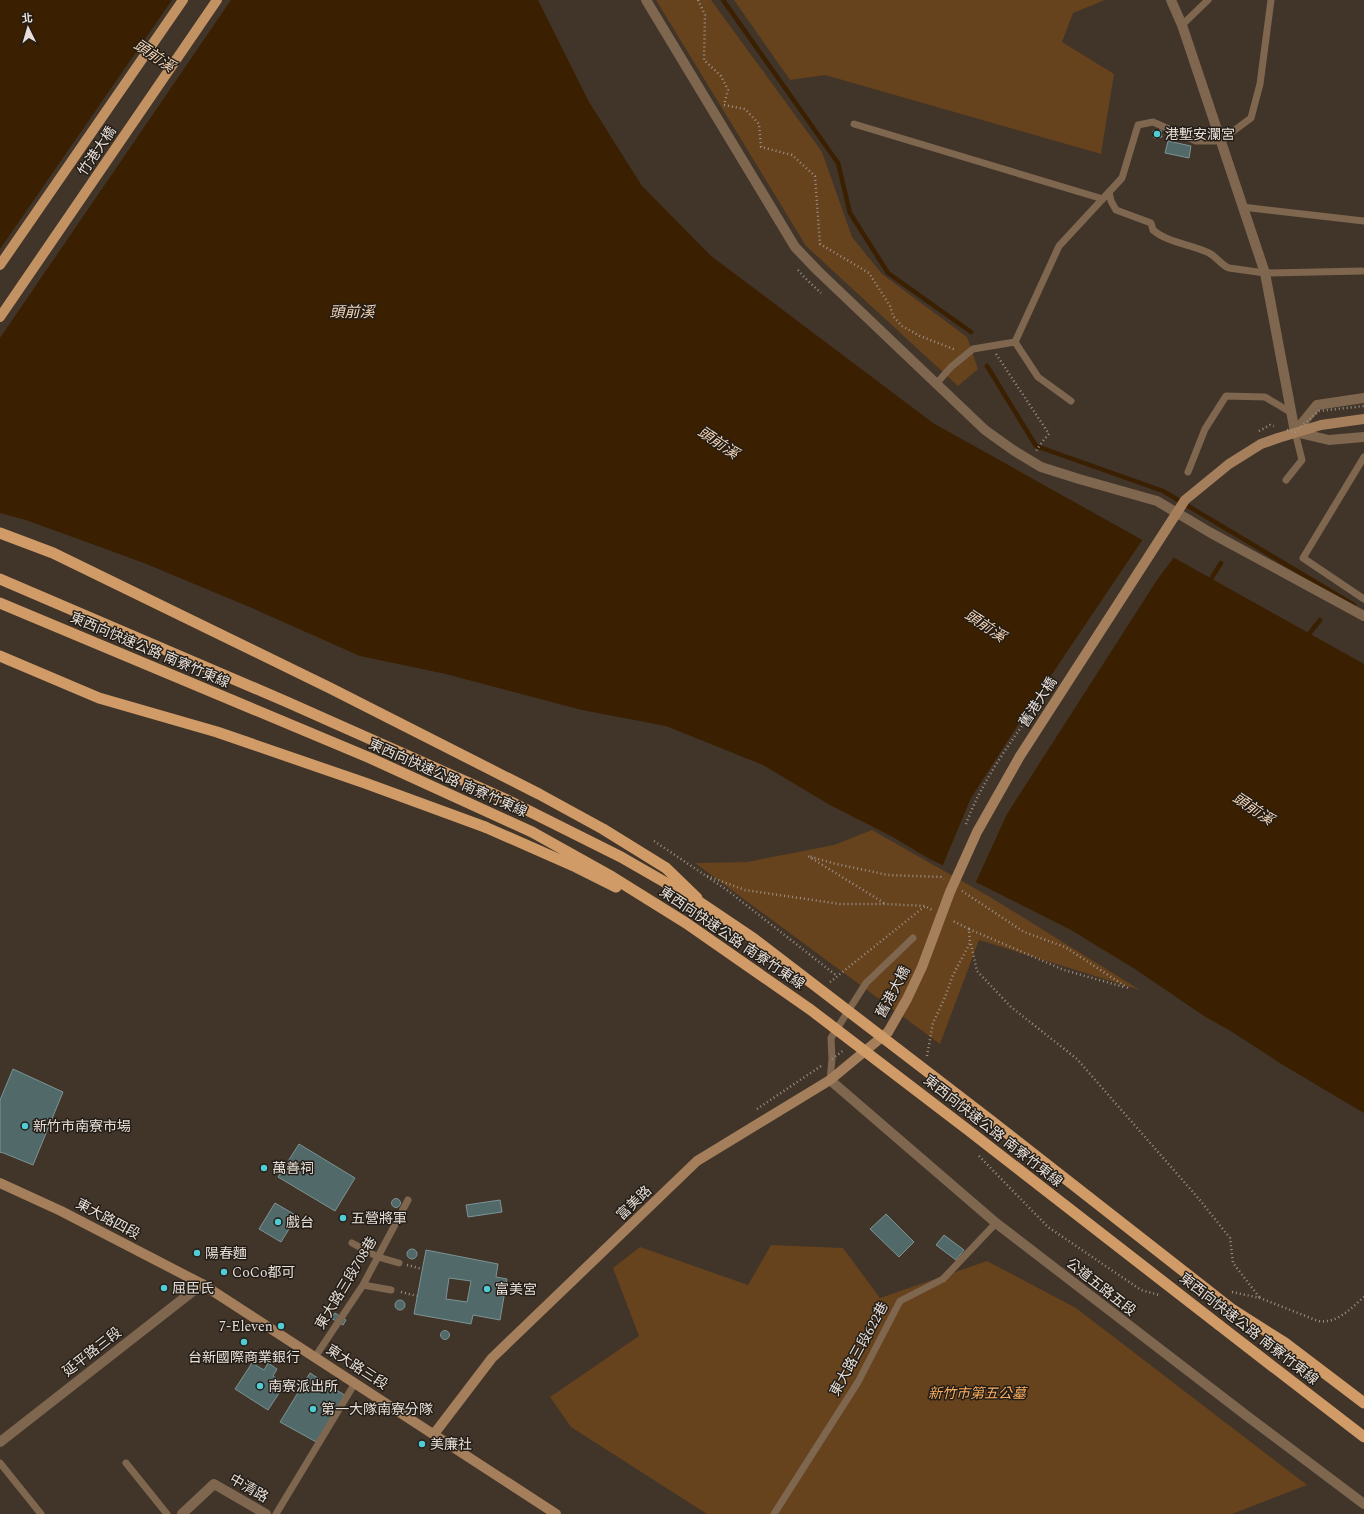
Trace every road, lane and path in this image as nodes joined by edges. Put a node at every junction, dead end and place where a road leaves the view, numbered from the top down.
1 (183, 0) edge
2 (217, 0) edge
3 (646, 0) edge
4 (698, 0) edge
5 (1172, 0) edge
6 (1208, 0) edge
7 (1271, 0) edge
8 (1182, 25) junction
9 (724, 105) junction
10 (712, 111) junction
11 (854, 124) dead end
12 (1220, 141) junction
13 (1109, 192) junction
14 (1103, 199) junction
15 (1242, 207) junction
16 (1364, 221) edge
17 (0, 265) edge
18 (1362, 271) dead end
19 (1265, 273) junction
20 (0, 317) edge
21 (1015, 342) junction
22 (990, 346) junction
23 (964, 356) junction
24 (936, 384) junction
25 (1364, 398) edge
26 (1071, 401) dead end
27 (1292, 413) junction
28 (1364, 419) edge
29 (1295, 432) junction
30 (1364, 437) edge
31 (1042, 442) dead end
32 (1364, 457) edge
33 (1188, 472) dead end
34 (1286, 480) dead end
35 (0, 533) edge
36 (0, 579) edge
37 (1364, 599) edge
38 (0, 603) edge
39 (1364, 616) edge
40 (0, 656) edge
41 (654, 841) dead end
42 (707, 876) junction
43 (701, 903) junction
44 (925, 906) dead end
45 (686, 923) junction
46 (969, 929) dead end
47 (913, 938) dead end
48 (970, 943) dead end
49 (838, 976) dead end
50 (1128, 988) dead end
51 (888, 1032) joint
52 (830, 1080) junction
53 (0, 1183) edge
54 (408, 1200) dead end
55 (996, 1223) junction
56 (352, 1243) dead end
57 (378, 1257) junction
58 (399, 1263) joint
59 (422, 1269) dead end
60 (202, 1284) junction
61 (363, 1285) junction
62 (390, 1290) joint
63 (417, 1296) dead end
64 (1260, 1298) dead end
65 (315, 1357) junction
66 (355, 1383) junction
67 (1364, 1403) edge
68 (434, 1434) junction
69 (1364, 1436) edge
70 (0, 1442) edge
71 (0, 1463) edge
72 (126, 1463) dead end
73 (1364, 1504) edge
74 (40, 1514) edge
75 (167, 1514) edge
76 (182, 1514) edge
77 (266, 1514) edge
78 (276, 1514) edge
79 (556, 1514) edge
80 (774, 1514) edge

1 - 17 main road, 竹港大橋
2 - 20 main road, 竹港大橋
3 - 10 street
4 - 9 path
5 - 8 street
6 - 8 lane
7 - 12 lane
8 - 12 street
9 - 10 path
9 - 23 path
10 - 24 street
11 - 14 lane
12 - 13 lane
12 - 15 street
13 - 14 lane
13 - 19 lane
14 - 21 lane
15 - 16 lane
15 - 19 street
18 - 19 lane
19 - 27 street
21 - 22 lane
21 - 26 lane
22 - 23 lane
22 - 31 path
23 - 24 lane
24 - 39 street
25 - 29 street
27 - 29 street
27 - 33 lane
28 - 29 main road, 舊港大橋
29 - 30 street
29 - 34 lane
29 - 51 main road, 舊港大橋, bridge
32 - 37 lane
35 - 43 highway, bridge
36 - 43 highway, 東西向快速公路 南寮竹東線, bridge
38 - 45 highway, 東西向快速公路 南寮竹東線, bridge
40 - 45 highway, bridge
41 - 42 path
42 - 44 path
42 - 49 path
43 - 67 highway, 東西向快速公路 南寮竹東線, bridge
45 - 69 highway, 東西向快速公路 南寮竹東線, bridge
46 - 50 path
47 - 52 lane
48 - 64 path
51 - 52 main road, 富美路
52 - 55 street, 公道五路五段
52 - 68 main road, 富美路
53 - 60 main road, 東大路四段
54 - 57 lane, 東大路三段708巷
55 - 73 street, 公道五路五段
55 - 80 lane, 東大路三段622巷
56 - 57 lane
57 - 58 lane
57 - 61 lane, 東大路三段708巷
58 - 59 path
60 - 65 main road, 東大路三段
60 - 70 street, 延平路三段
61 - 62 lane
61 - 65 lane, 東大路三段708巷
62 - 63 path
65 - 66 main road, 東大路三段
66 - 68 main road, 東大路三段
66 - 78 lane
68 - 79 main road, 東大路三段
71 - 74 lane
72 - 75 lane
76 - 77 street, 中清路

